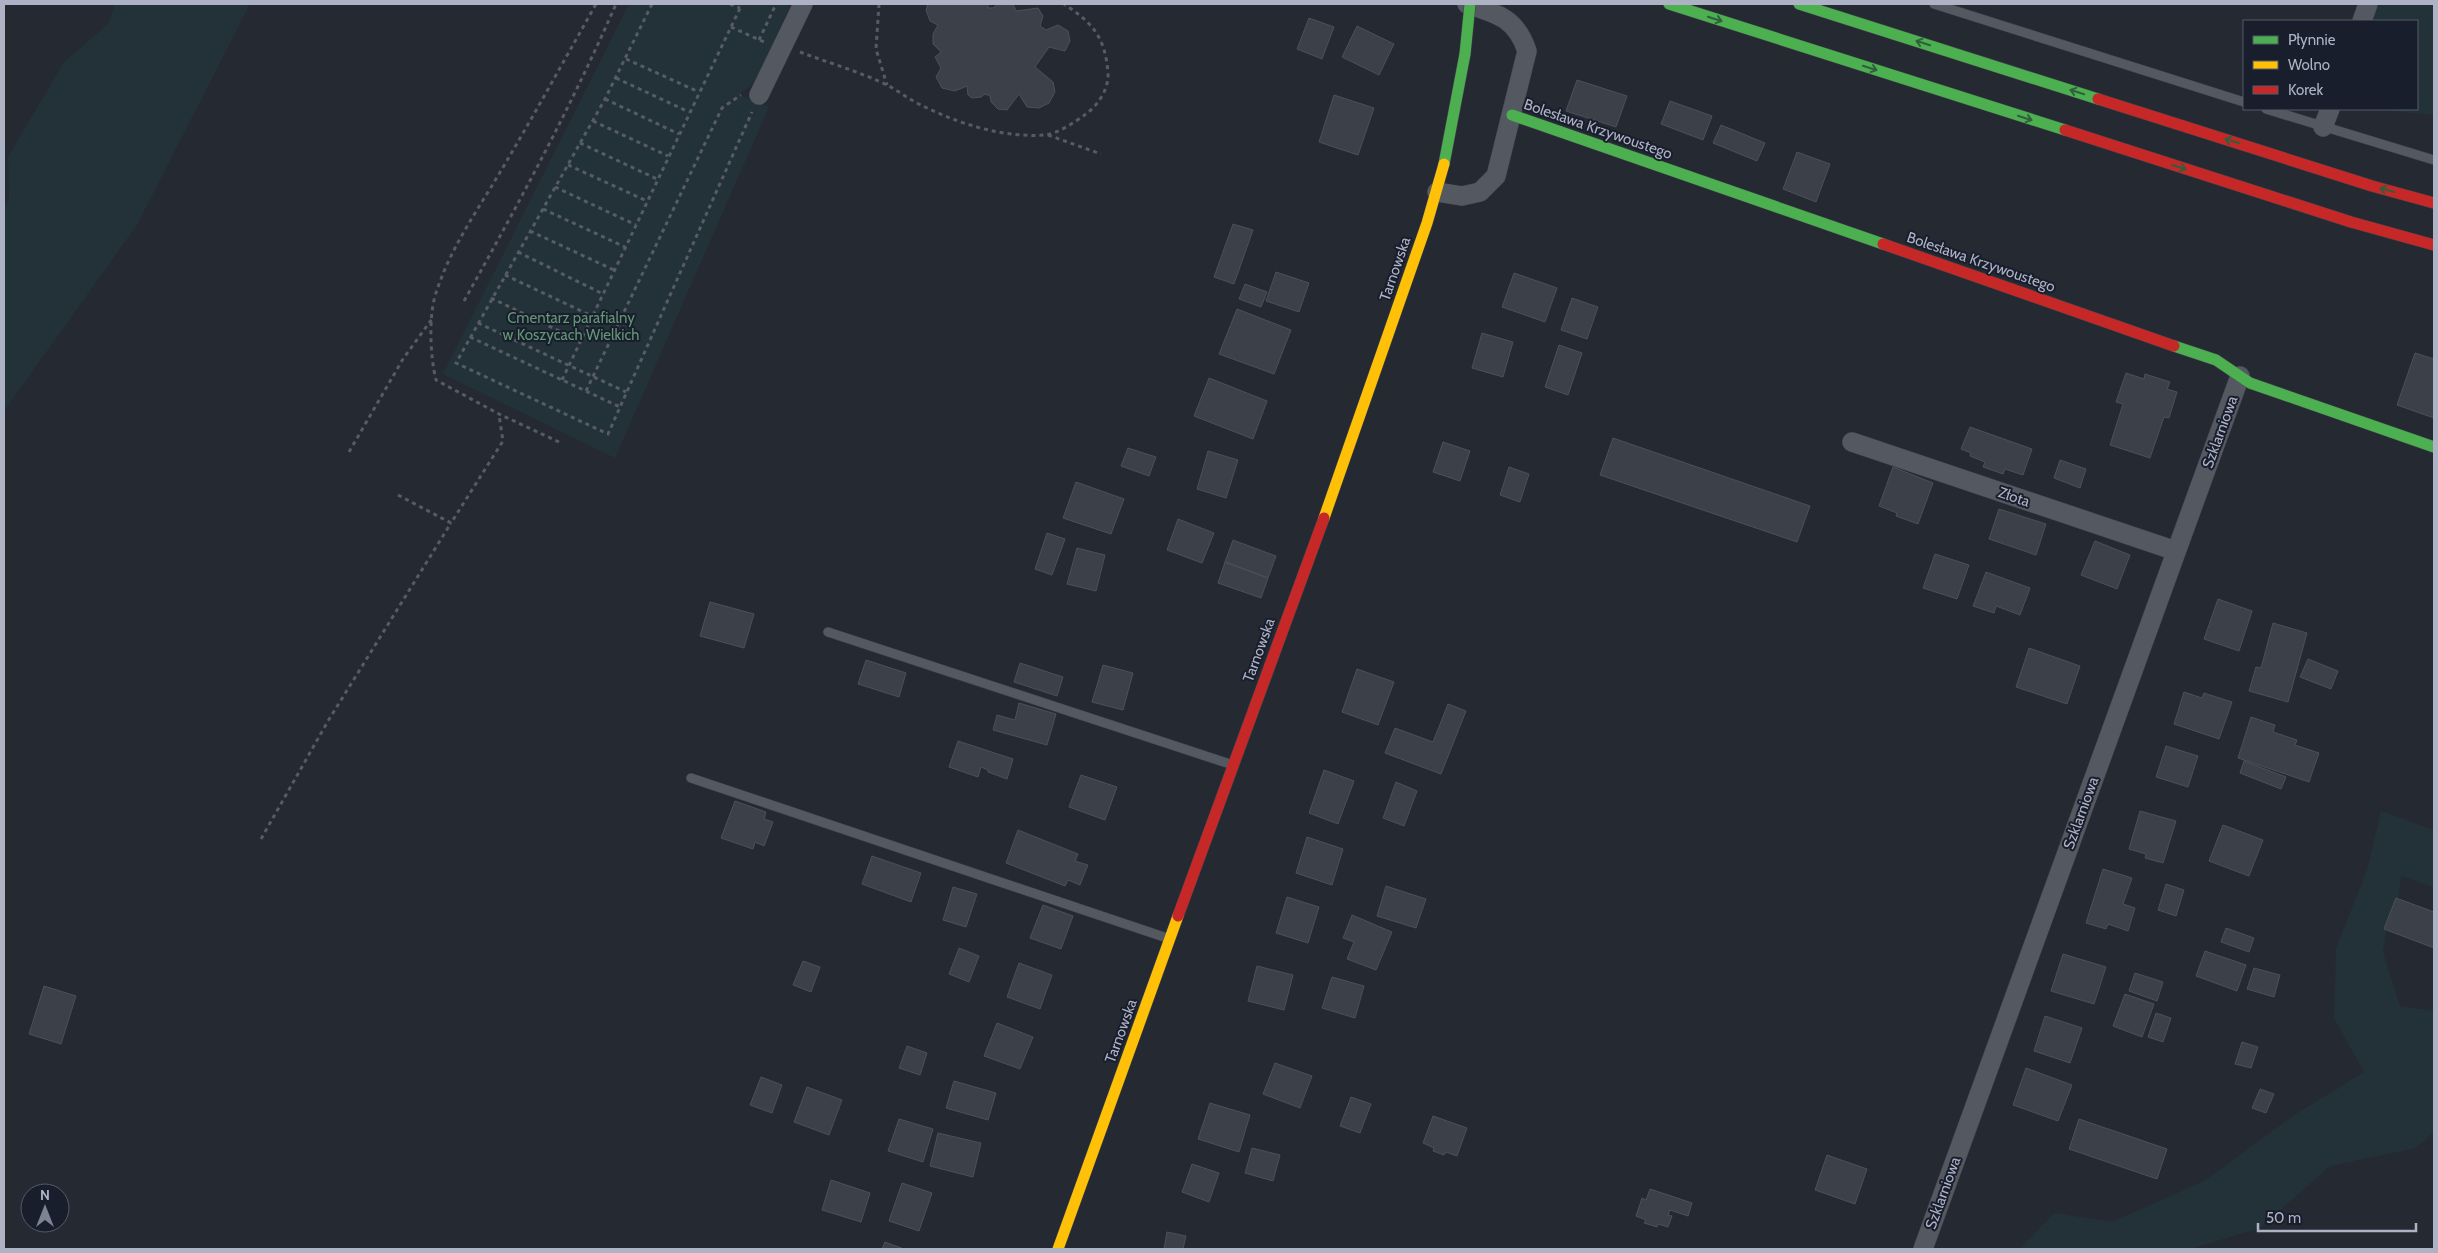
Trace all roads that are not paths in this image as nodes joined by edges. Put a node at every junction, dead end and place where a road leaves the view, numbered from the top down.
1 (803, 4) edge
2 (1468, 4) edge
3 (1669, 4) edge
4 (1799, 4) edge
5 (1934, 4) edge
6 (2368, 4) edge
7 (2362, 20) edge
8 (2243, 102) edge
9 (756, 103) road end
10 (2269, 110) edge
11 (2330, 110) edge
12 (1512, 115) junction
13 (2323, 126) junction
14 (2434, 160) edge
15 (1437, 192) junction
16 (2434, 203) edge
17 (2434, 245) edge
18 (2240, 376) junction
19 (1852, 442) dead end
20 (2434, 447) edge
21 (2176, 552) junction
22 (828, 632) dead end
23 (1233, 765) junction
24 (691, 778) dead end
25 (1170, 939) junction
26 (1058, 1249) edge
27 (1922, 1249) edge

1 - 9 street
2 - 12 street
2 - 15 street, Tarnowska, bridge
3 -> 17 street
16 -> 4 street
5 - 8 lane
6 - 7 street
10 - 13 lane
11 - 13 street
12 - 15 street
12 - 18 street, Bolesława Krzywoustego
13 - 14 lane
15 - 23 street, Tarnowska
18 - 20 street, Bolesława Krzywoustego
18 - 21 street, Szklarniowa
19 - 21 street, Złota
21 - 27 street, Szklarniowa
22 - 23 lane
23 - 25 street, Tarnowska
24 - 25 lane
25 - 26 street, Tarnowska

